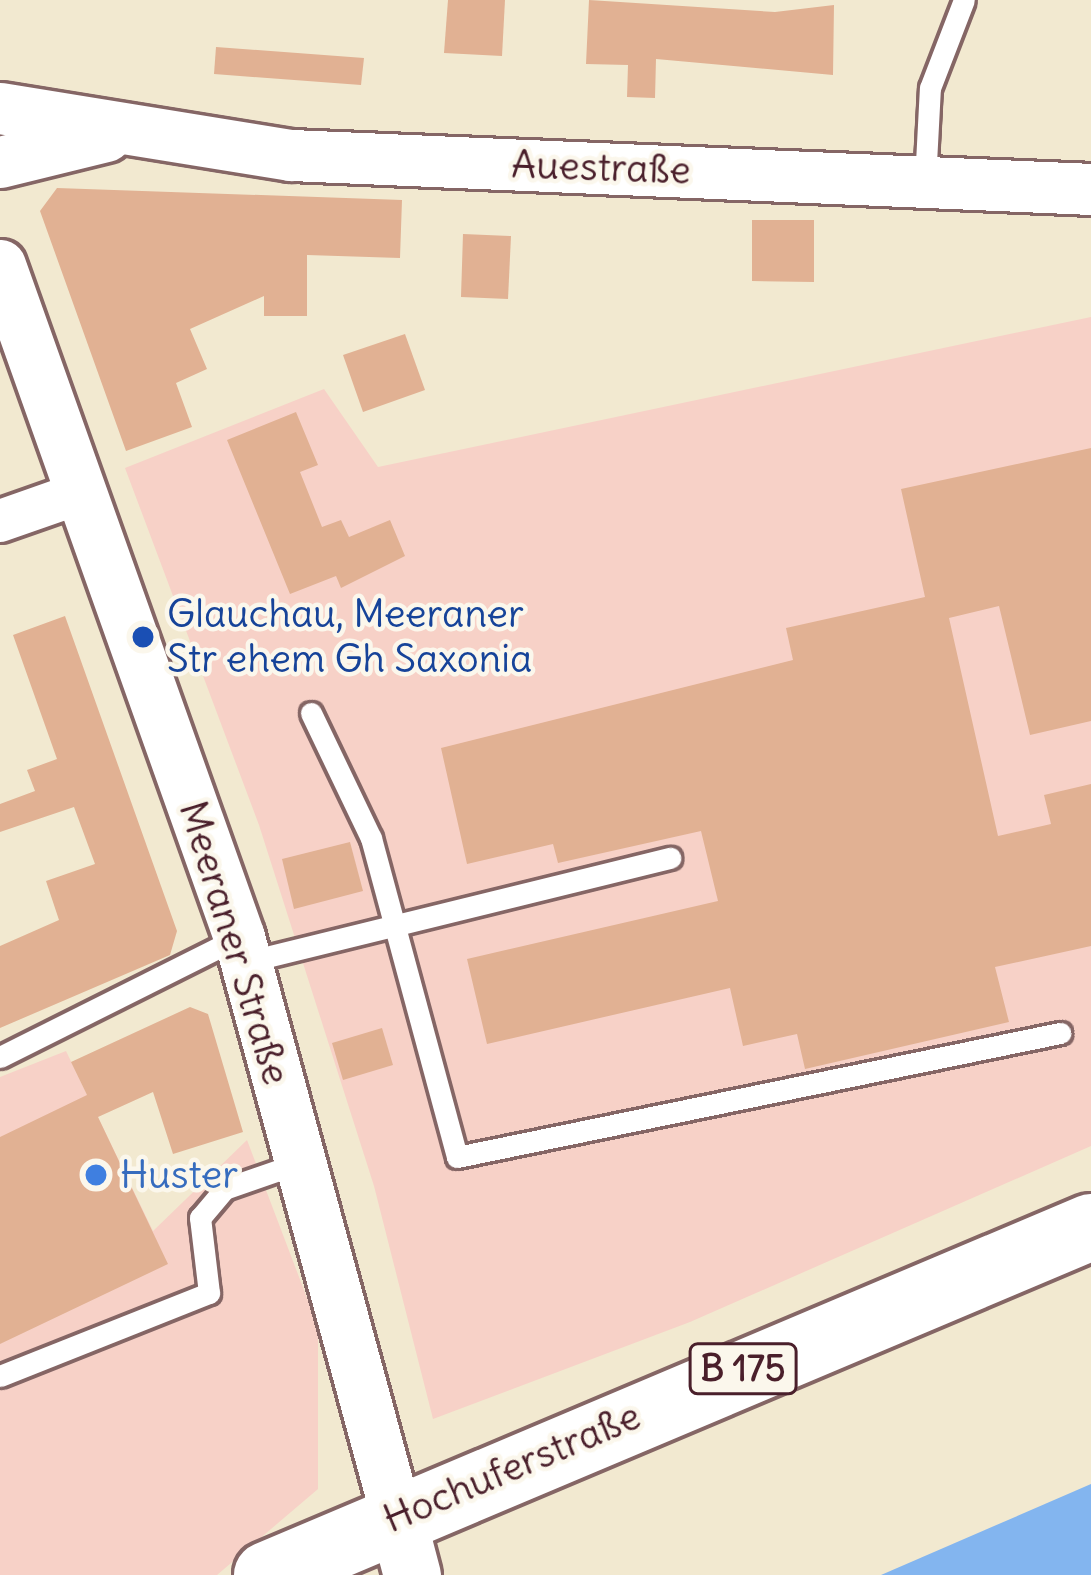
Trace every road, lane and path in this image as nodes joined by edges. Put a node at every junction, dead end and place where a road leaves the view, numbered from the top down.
1 (964, 0) edge
2 (0, 107) edge
3 (112, 134) junction
4 (0, 162) edge
5 (925, 182) junction
6 (1091, 189) edge
7 (0, 266) edge
8 (7, 316) edge
9 (80, 493) junction
10 (0, 521) edge
11 (311, 713) dead end
12 (670, 859) dead end
13 (397, 922) junction
14 (242, 950) junction
15 (1060, 1033) dead end
16 (0, 1058) edge
17 (299, 1163) junction
18 (1091, 1227) edge
19 (0, 1376) edge
20 (405, 1546) edge
21 (266, 1575) edge

1 - 5 lane
2 - 3 street, Auestraße
3 - 4 street, Auestraße
3 - 5 street, Auestraße
5 - 6 street, Auestraße
7 - 8 street, Meeraner Straße
8 - 9 street, Meeraner Straße
9 - 10 street
9 - 14 street, Meeraner Straße
11 - 13 lane
12 - 13 lane
13 - 14 lane
13 - 15 lane
14 - 16 lane
14 - 17 street, Meeraner Straße
17 - 19 lane
17 - 20 street, Meeraner Straße
18 - 20 main road, Hochuferstraße / B 175
20 - 21 main road, Hochuferstraße / B 175

